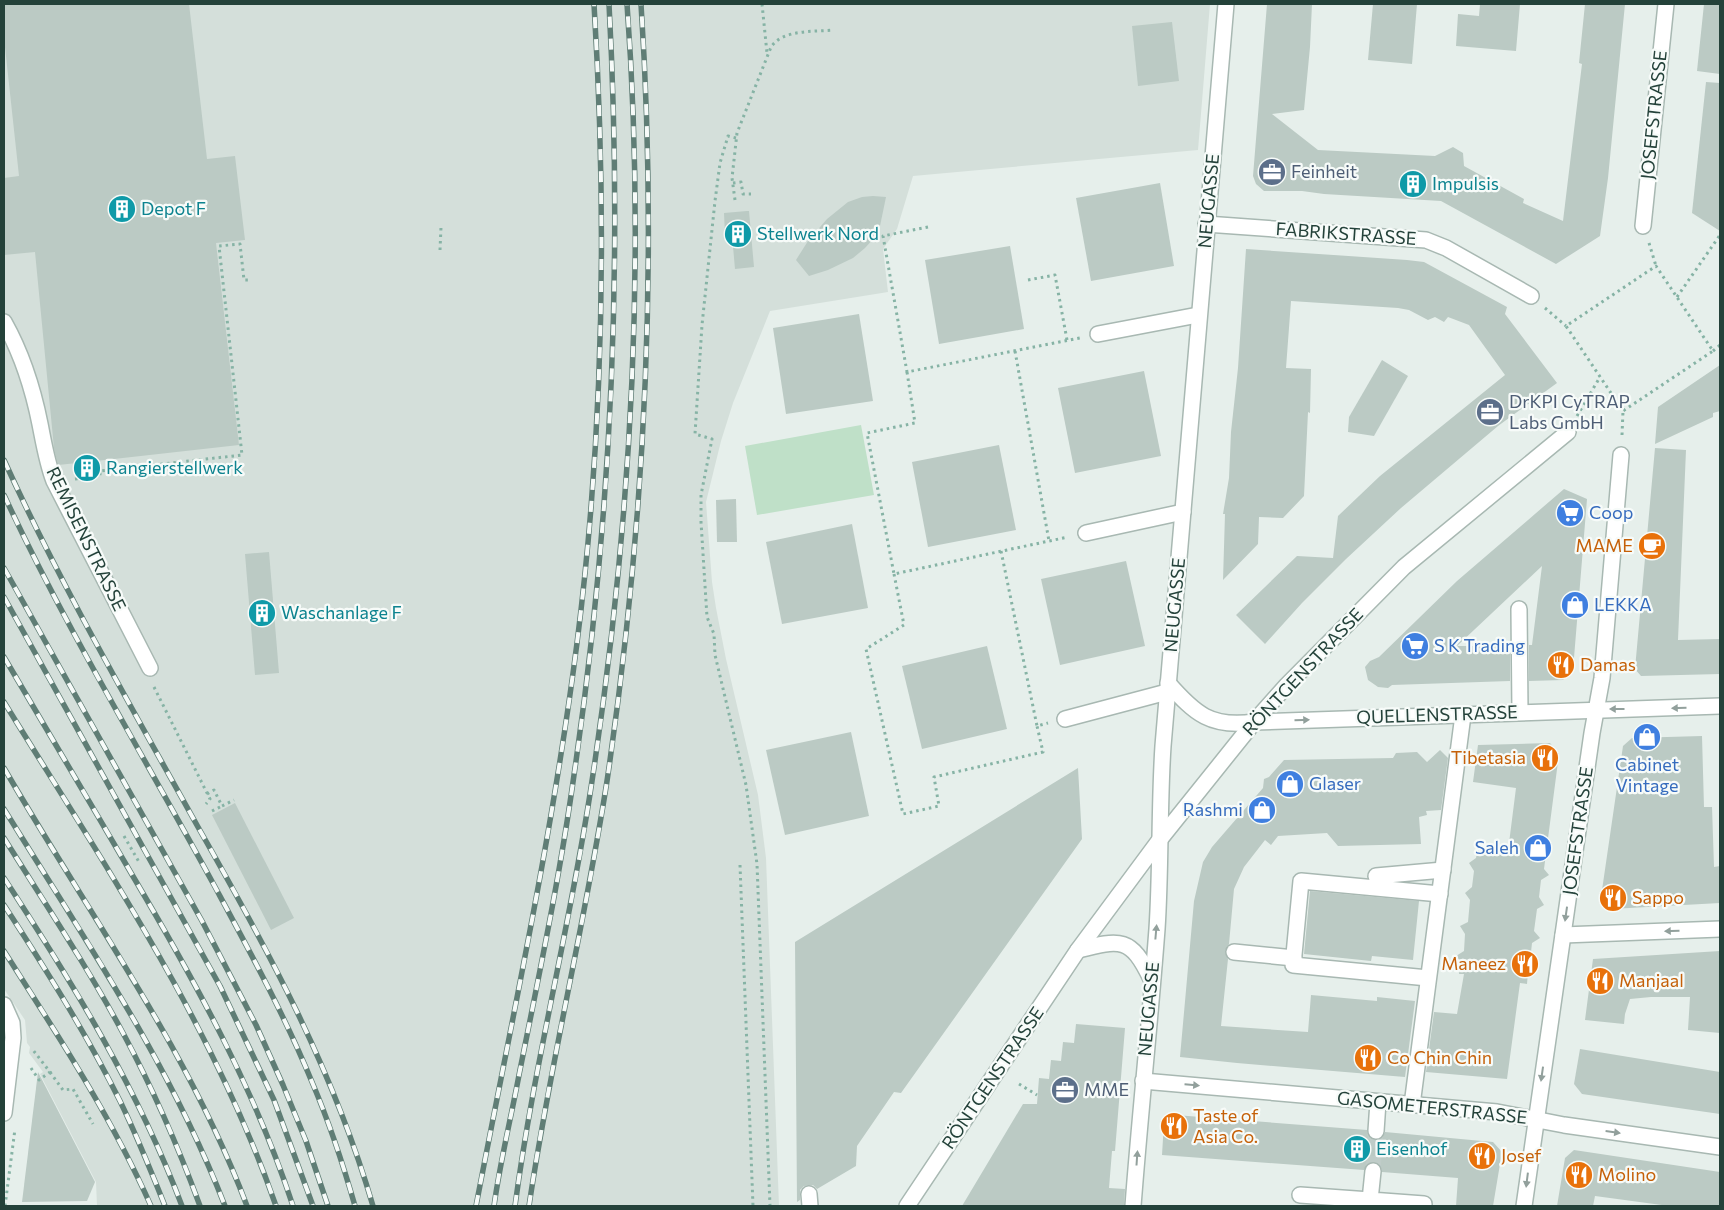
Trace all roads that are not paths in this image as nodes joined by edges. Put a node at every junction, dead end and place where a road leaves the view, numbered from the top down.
1 (1226, 4) edge
2 (1666, 4) edge
3 (1206, 224) junction
4 (1643, 226) dead end
5 (1532, 296) road end
6 (1198, 315) junction
7 (4, 322) edge
8 (1098, 334) road end
9 (1568, 432) road end
10 (1621, 455) road end
11 (1183, 512) junction
12 (1086, 533) road end
13 (1519, 609) dead end
14 (150, 668) road end
15 (1168, 688) junction
16 (1720, 706) edge
17 (1596, 710) junction
18 (1520, 712) junction
19 (1463, 715) junction
20 (1065, 719) road end
21 (1254, 722) junction
22 (1161, 838) junction
23 (1443, 870) junction
24 (1376, 876) dead end
25 (1440, 894) junction
26 (1720, 929) edge
27 (1563, 934) junction
28 (1078, 950) junction
29 (1234, 952) dead end
30 (1294, 958) junction
31 (1428, 978) junction
32 (1152, 980) junction
33 (4, 1005) edge
34 (1143, 1081) junction
35 (1378, 1102) junction
36 (1412, 1104) junction
37 (4, 1113) edge
38 (1535, 1120) junction
39 (1376, 1131) tunnel mouth
40 (1720, 1147) edge
41 (1373, 1171) tunnel mouth
42 (1300, 1195) dead end
43 (1370, 1200) junction
44 (908, 1206) edge
45 (1133, 1206) edge
46 (1423, 1206) edge
47 (1524, 1206) edge

1 - 3 street, NEUGASSE
2 - 4 street, JOSEFSTRASSE
3 - 5 street, FABRIKSTRASSE
3 - 6 street, NEUGASSE
6 - 8 street
6 - 11 street, NEUGASSE
7 - 14 street, REMISENSTRASSE
9 - 21 street, RÖNTGENSTRASSE
10 - 17 street, JOSEFSTRASSE
11 - 12 street
11 - 15 street, NEUGASSE
13 - 18 street
15 - 20 street
15 - 21 street, QUELLENSTRASSE
15 - 22 street, NEUGASSE
16 -> 17 street, QUELLENSTRASSE
17 - 18 street, QUELLENSTRASSE
17 -> 27 street, JOSEFSTRASSE
18 - 19 street, QUELLENSTRASSE
21 -> 19 street, QUELLENSTRASSE
19 - 23 street
21 - 22 street, RÖNTGENSTRASSE
22 - 28 street, RÖNTGENSTRASSE
32 -> 22 street, NEUGASSE
23 - 24 street
23 - 25 street
25 - 30 street
25 - 31 street
26 -> 27 street
27 -> 38 street, JOSEFSTRASSE
28 - 32 street
28 - 44 street, RÖNTGENSTRASSE
29 - 30 street
30 - 31 street
31 - 36 street
32 - 34 street, NEUGASSE
33 - 37 street
34 -> 35 street, GASOMETERSTRASSE
45 -> 34 street, NEUGASSE
35 - 36 street, GASOMETERSTRASSE
35 - 39 street
36 - 38 street, GASOMETERSTRASSE
38 -> 40 street, GASOMETERSTRASSE
38 -> 47 street, JOSEFSTRASSE
41 - 43 street
42 - 43 street
43 - 46 street

